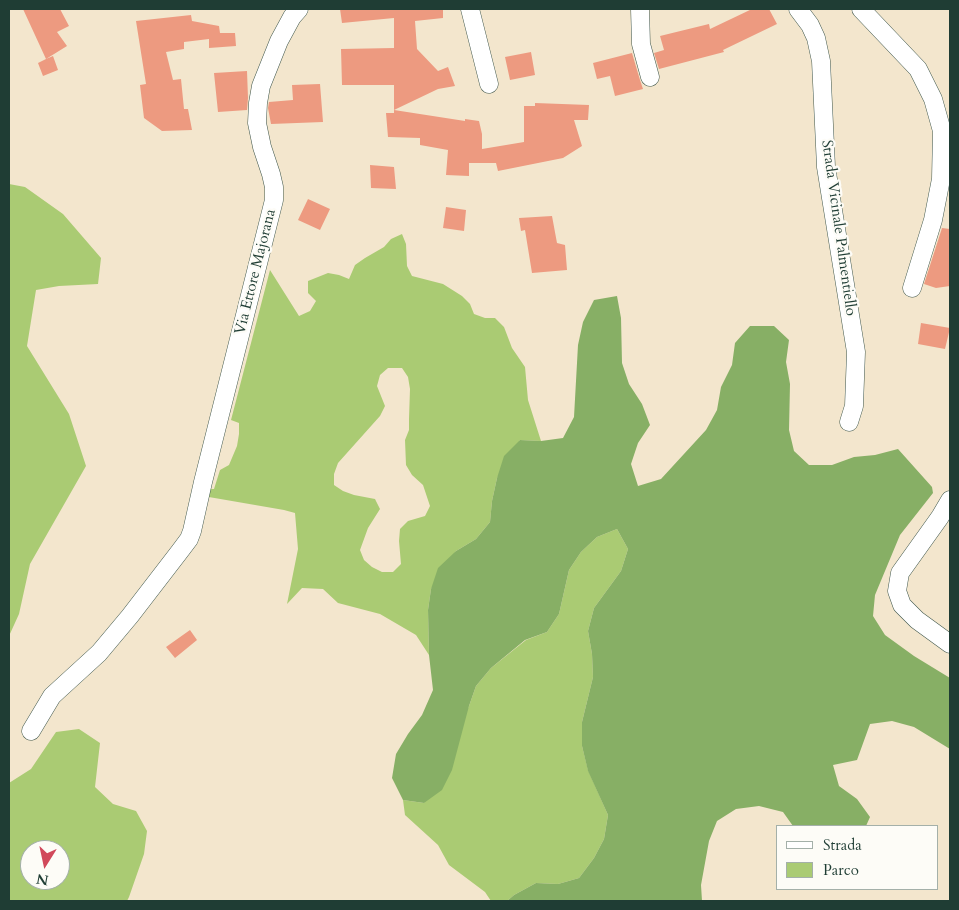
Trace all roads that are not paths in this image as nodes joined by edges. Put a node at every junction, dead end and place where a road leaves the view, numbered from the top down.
1 (299, 9) edge
2 (470, 9) edge
3 (640, 9) edge
4 (798, 9) edge
5 (861, 9) edge
6 (650, 77) dead end
7 (489, 84) dead end
8 (912, 288) dead end
9 (849, 422) dead end
10 (950, 500) edge
11 (950, 644) edge
12 (31, 731) dead end

1 - 12 street, Via Ettore Majorana
2 - 7 street
3 - 6 street
4 - 9 street, Strada Vicinale Palmentiello
5 - 8 street
10 - 11 street

